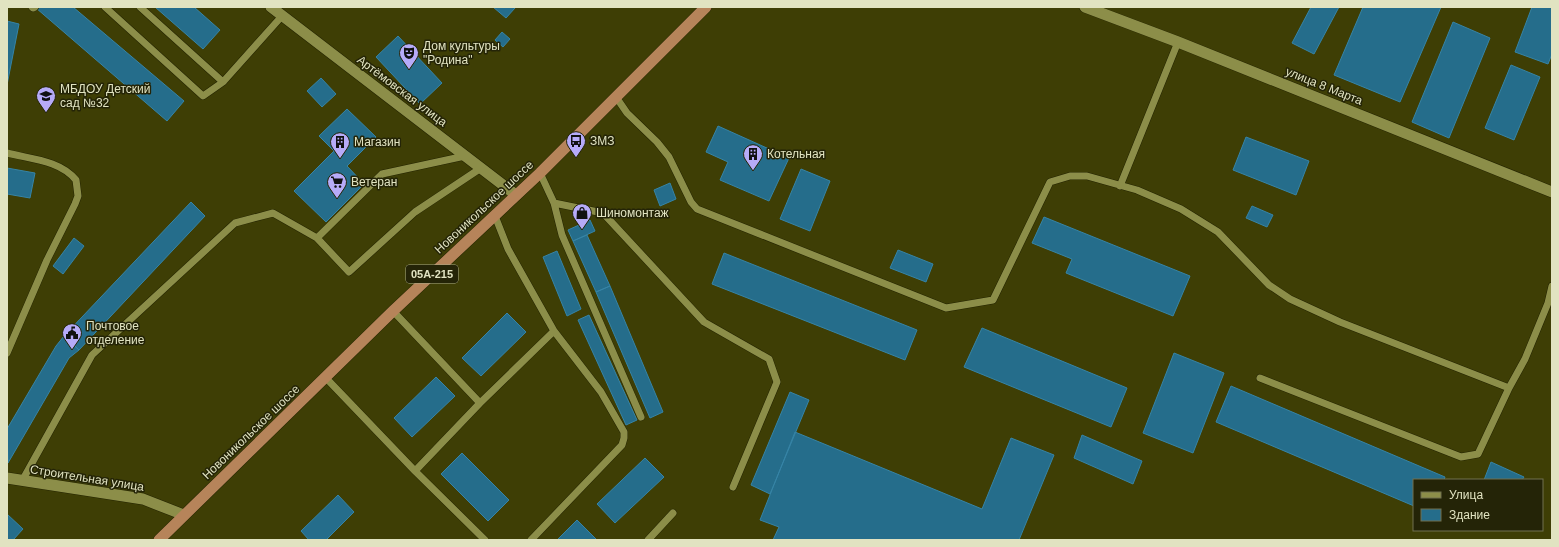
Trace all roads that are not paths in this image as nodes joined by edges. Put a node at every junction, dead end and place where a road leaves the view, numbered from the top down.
1 (105, 7) edge
2 (140, 7) edge
3 (271, 7) edge
4 (706, 7) edge
5 (1085, 7) edge
6 (282, 16) junction
7 (1178, 42) junction
8 (223, 82) junction
9 (616, 97) junction
10 (7, 153) edge
11 (466, 156) junction
12 (481, 168) junction
13 (540, 173) junction
14 (1120, 186) junction
15 (1552, 192) edge
16 (516, 195) junction
17 (554, 203) junction
18 (495, 216) junction
19 (318, 238) junction
20 (1552, 286) edge
21 (393, 310) junction
22 (554, 331) junction
23 (7, 353) edge
24 (326, 378) junction
25 (1260, 378) dead end
26 (1509, 388) junction
27 (480, 403) junction
28 (641, 417) dead end
29 (415, 471) junction
30 (7, 478) edge
31 (22, 481) junction
32 (733, 488) dead end
33 (673, 513) dead end
34 (184, 515) junction
35 (158, 540) edge
36 (485, 540) edge
37 (531, 540) edge
38 (648, 540) edge

1 - 8 lane
2 - 8 lane
3 - 6 street, Артёмовская улица
4 - 9 highway, Новоникольское шоссе / 05А-215
5 - 7 street, улица 8 Марта
6 - 8 lane
6 - 11 street, Артёмовская улица
7 - 14 lane
7 - 15 street, улица 8 Марта
9 - 13 highway, Новоникольское шоссе / 05А-215
9 - 14 lane
10 - 23 lane
11 - 12 street, Артёмовская улица
11 - 19 lane
12 - 16 street, Артёмовская улица
12 - 19 lane
13 - 16 highway, Новоникольское шоссе / 05А-215
13 - 17 lane
14 - 26 lane
16 - 18 highway, Новоникольское шоссе / 05А-215
17 - 28 lane
17 - 32 lane
18 - 21 highway, Новоникольское шоссе / 05А-215
18 - 22 lane
19 - 31 lane
20 - 26 lane
21 - 24 highway, Новоникольское шоссе / 05А-215
21 - 27 lane
22 - 27 lane
22 - 37 lane
24 - 29 lane
24 - 34 highway, Новоникольское шоссе / 05А-215
25 - 26 lane
27 - 29 lane
29 - 36 lane
30 - 31 street, Строительная улица
31 - 34 street, Строительная улица
33 - 38 lane
34 - 35 highway, Новоникольское шоссе / 05А-215

